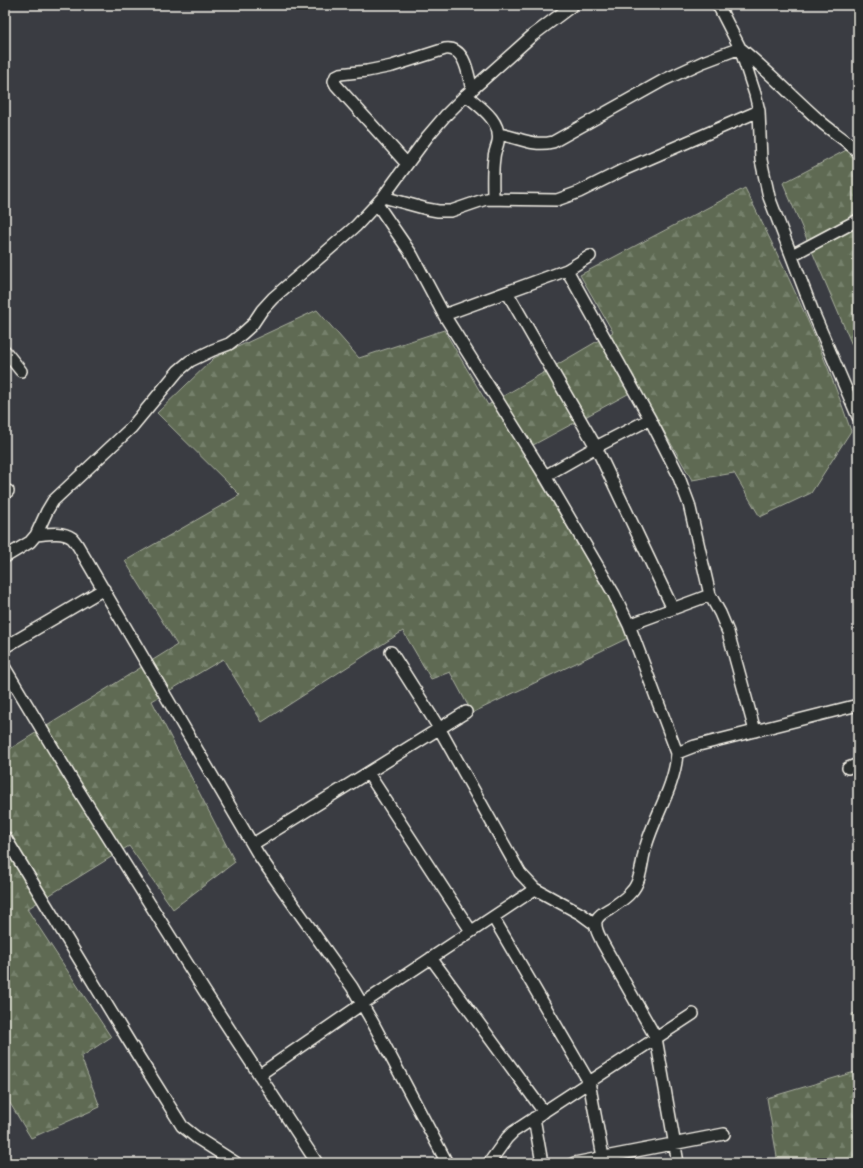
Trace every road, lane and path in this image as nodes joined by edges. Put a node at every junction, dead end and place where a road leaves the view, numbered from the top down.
1 (573, 5) edge
2 (718, 5) edge
3 (740, 48) junction
4 (469, 93) junction
5 (759, 111) junction
6 (498, 134) junction
7 (858, 152) edge
8 (407, 164) junction
9 (493, 199) junction
10 (380, 201) junction
11 (858, 220) edge
12 (792, 255) junction
13 (590, 256) dead end
14 (567, 270) junction
15 (507, 292) junction
16 (444, 315) junction
17 (5, 351) edge
18 (21, 371) dead end
19 (858, 417) edge
20 (650, 419) junction
21 (596, 447) junction
22 (545, 476) junction
23 (36, 535) junction
24 (5, 557) edge
25 (104, 589) junction
26 (710, 595) junction
27 (673, 609) junction
28 (629, 625) junction
29 (5, 647) edge
30 (391, 652) dead end
31 (5, 668) edge
32 (858, 705) edge
33 (466, 712) dead end
34 (439, 728) junction
35 (755, 731) junction
36 (677, 753) junction
37 (368, 773) junction
38 (5, 837) edge
39 (253, 844) junction
40 (534, 889) junction
41 (493, 917) junction
42 (596, 925) junction
43 (471, 931) junction
44 (431, 958) junction
45 (362, 1004) junction
46 (693, 1014) dead end
47 (656, 1038) junction
48 (259, 1075) junction
49 (589, 1082) junction
50 (544, 1112) junction
51 (534, 1118) junction
52 (724, 1134) dead end
53 (675, 1144) junction
54 (603, 1157) junction
55 (236, 1163) edge
56 (317, 1163) edge
57 (447, 1163) edge
58 (489, 1163) edge
59 (542, 1163) edge
60 (574, 1163) edge
61 (678, 1163) edge

1 - 4 street
2 - 3 street
3 - 5 street
3 - 6 street
3 - 7 street
4 - 6 street
4 - 8 street
4 - 8 street
5 - 9 street
5 - 12 street
6 - 9 street
8 - 10 street
9 - 10 street
10 - 16 street
10 - 23 street
11 - 12 street
12 - 19 street
13 - 14 street
14 - 15 street
14 - 20 street
15 - 16 street
15 - 21 street
16 - 22 street
17 - 18 street
20 - 21 street
20 - 26 street
21 - 22 street
21 - 27 street
22 - 28 street
23 - 24 street
23 - 25 street
25 - 29 street
25 - 39 street
26 - 27 street
26 - 35 street
27 - 28 street
28 - 36 street
30 - 34 street
31 - 48 street
32 - 35 street
33 - 34 street
34 - 37 street
34 - 40 street
35 - 36 street
36 - 42 street
37 - 39 street
37 - 43 street
38 - 55 street
39 - 45 street
40 - 41 street
40 - 42 street
41 - 43 street
41 - 49 street
42 - 47 street
43 - 44 street
44 - 45 street
44 - 50 street
45 - 48 street
45 - 57 street
46 - 47 street
47 - 49 street
47 - 53 street
48 - 56 street
49 - 50 street
49 - 54 street
50 - 51 street
51 - 58 street
51 - 59 street
52 - 53 street
53 - 54 street
53 - 61 street
54 - 60 street

